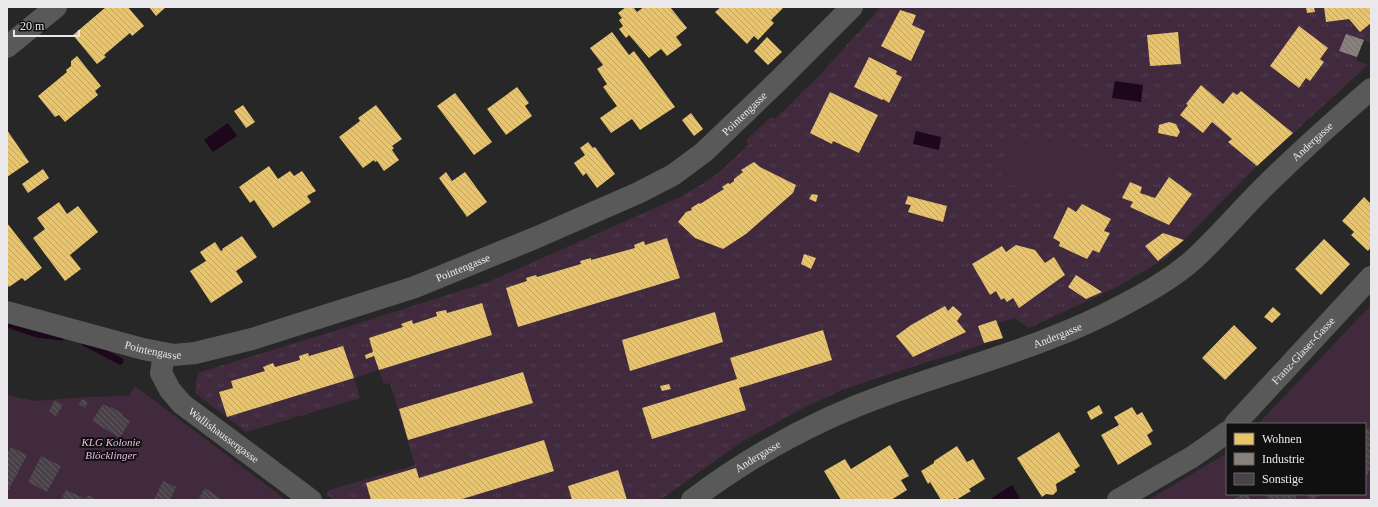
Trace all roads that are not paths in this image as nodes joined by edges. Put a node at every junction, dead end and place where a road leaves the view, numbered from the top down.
1 (56, 7) edge
2 (852, 7) edge
3 (7, 47) edge
4 (1371, 89) edge
5 (1371, 277) edge
6 (7, 312) edge
7 (164, 354) junction
8 (1236, 423) edge
9 (1226, 433) edge
10 (311, 500) edge
11 (692, 500) edge
12 (1118, 500) edge

1 - 3 street
2 - 7 street, Pointengasse
4 - 11 street, Andergasse
5 - 8 street, Franz-Glaser-Gasse
6 - 7 street, Pointengasse
7 - 10 street, Wallishaussergasse
9 - 12 street

